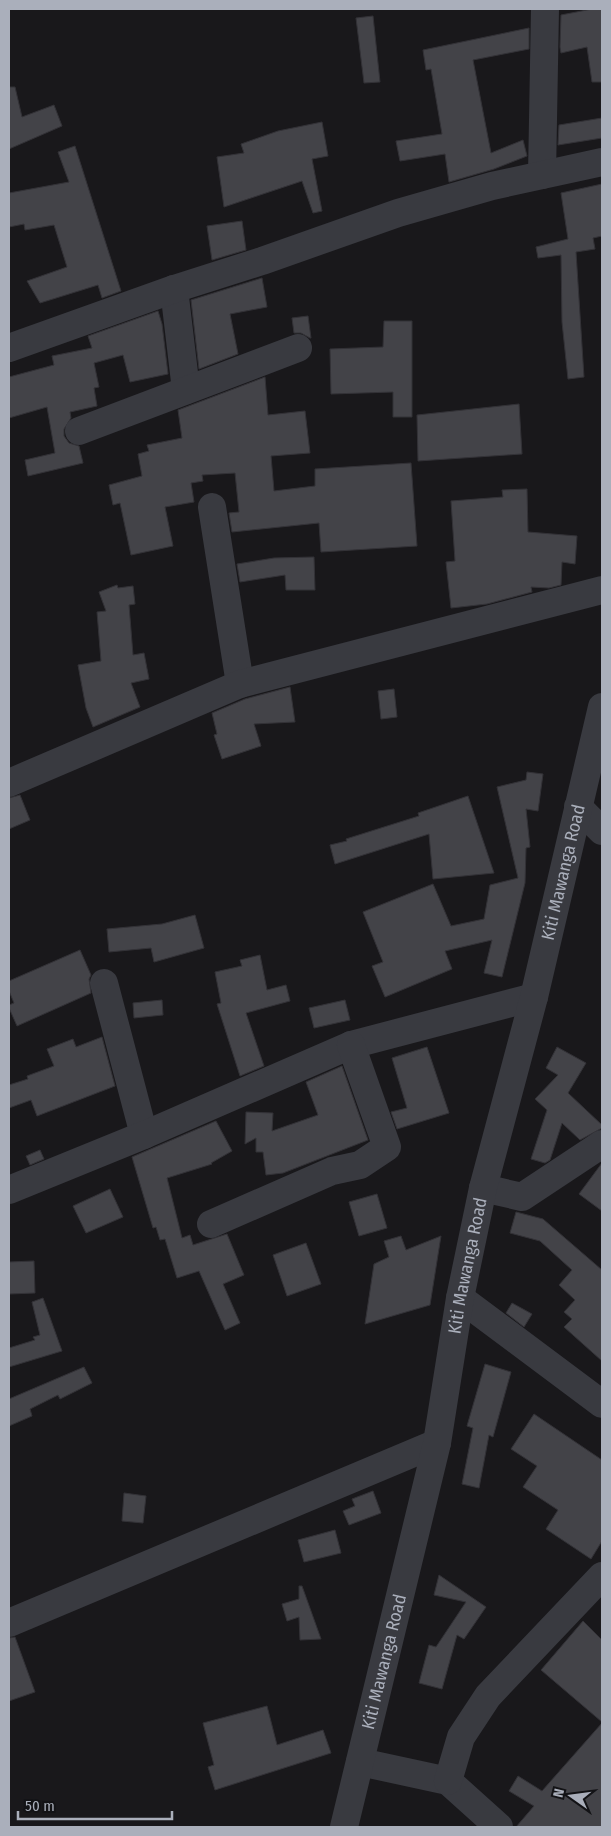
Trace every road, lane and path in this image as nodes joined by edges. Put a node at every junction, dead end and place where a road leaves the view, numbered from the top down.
1 (546, 9) edge
2 (602, 162) edge
3 (542, 175) junction
4 (174, 289) junction
5 (9, 348) edge
6 (298, 348) dead end
7 (186, 390) junction
8 (79, 431) dead end
9 (212, 507) dead end
10 (602, 590) edge
11 (240, 684) junction
12 (602, 707) edge
13 (9, 783) edge
14 (578, 807) junction
15 (602, 831) edge
16 (104, 983) dead end
17 (534, 997) junction
18 (351, 1045) junction
19 (144, 1135) junction
20 (602, 1144) edge
21 (483, 1188) junction
22 (9, 1190) edge
23 (211, 1224) dead end
24 (460, 1298) junction
25 (602, 1404) edge
26 (437, 1443) junction
27 (602, 1576) edge
28 (9, 1623) edge
29 (360, 1762) junction
30 (448, 1781) junction
31 (344, 1827) edge
32 (499, 1827) edge

1 - 3 street
2 - 3 street
3 - 4 street
4 - 5 street
4 - 7 street
6 - 7 street
7 - 8 street
9 - 11 street
10 - 11 street
11 - 13 street
12 - 14 street, Kiti Mawanga Road
14 - 15 street
14 - 17 street, Kiti Mawanga Road
16 - 19 street
17 - 18 street
17 - 21 street, Kiti Mawanga Road
18 - 19 street
18 - 23 street
19 - 22 street
20 - 21 street
21 - 24 street, Kiti Mawanga Road
24 - 25 street
24 - 26 street, Kiti Mawanga Road
26 - 28 street
26 - 29 street, Kiti Mawanga Road
27 - 30 street
29 - 30 street
29 - 31 street, Kiti Mawanga Road
30 - 32 street

